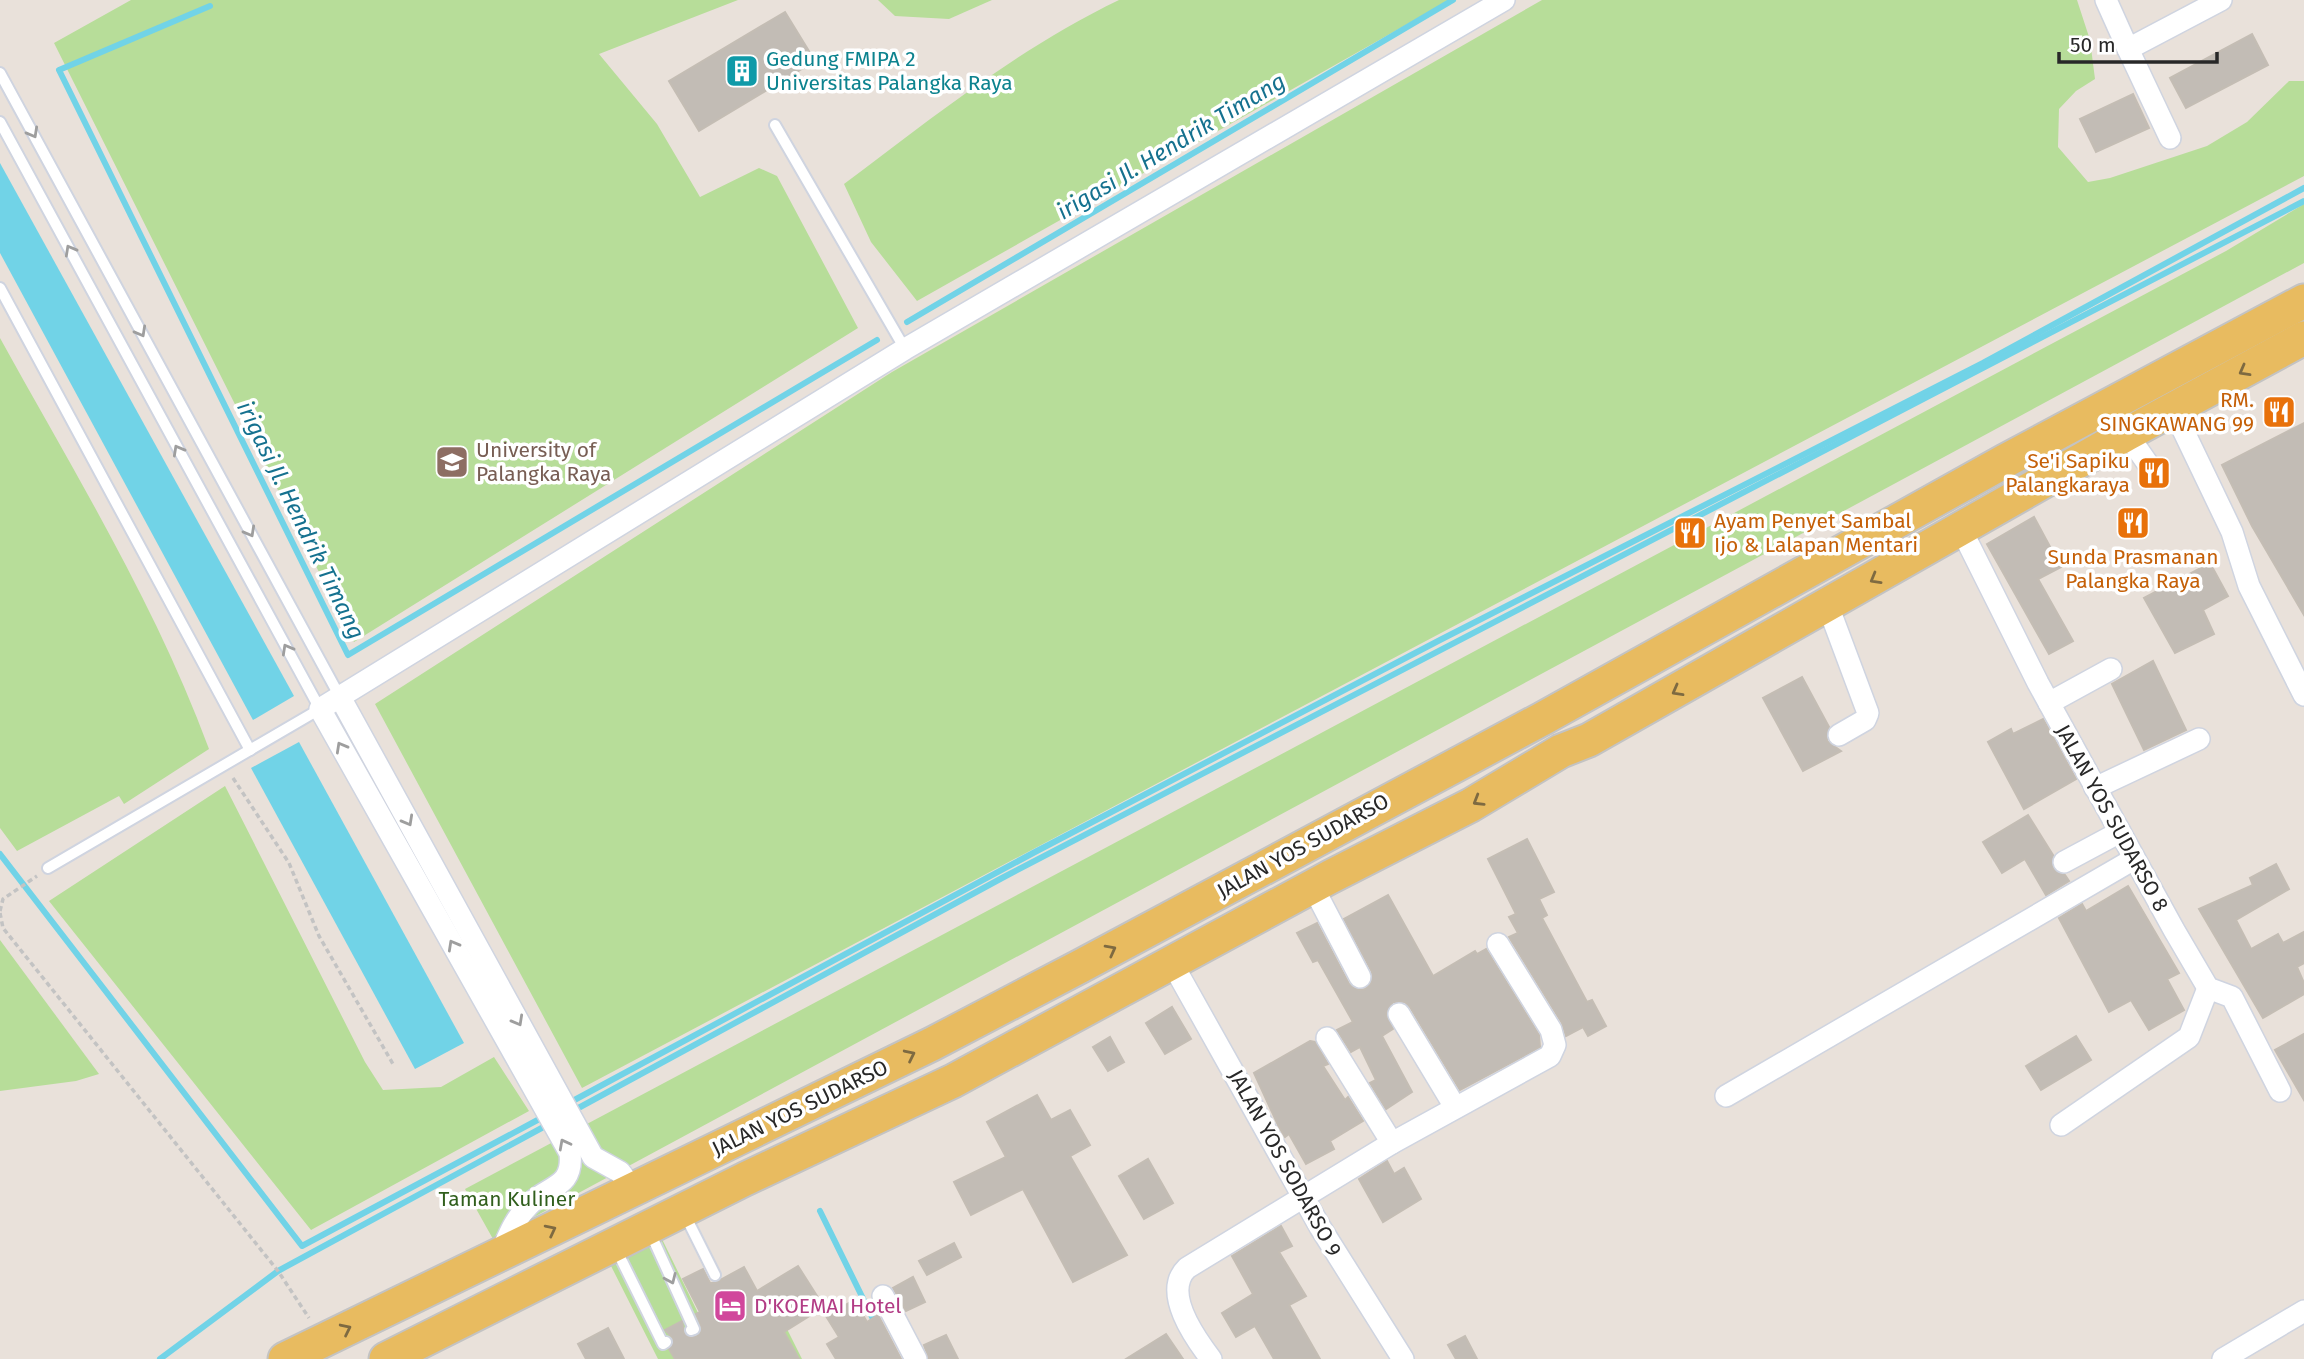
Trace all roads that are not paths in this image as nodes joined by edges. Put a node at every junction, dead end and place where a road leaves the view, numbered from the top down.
1 (1504, 0) edge
2 (2106, 0) edge
3 (2221, 0) edge
4 (2128, 49) junction
5 (0, 73) edge
6 (0, 122) edge
7 (775, 125) dead end
8 (2170, 138) dead end
9 (0, 288) edge
10 (2304, 301) edge
11 (2304, 338) edge
12 (905, 349) junction
13 (2173, 410) junction
14 (2127, 434) junction
15 (2150, 467) dead end
16 (1961, 530) junction
17 (1828, 606) junction
18 (2111, 669) dead end
19 (2304, 695) edge
20 (340, 697) junction
21 (2049, 703) junction
22 (320, 709) junction
23 (1542, 719) junction
24 (1839, 735) dead end
25 (2199, 739) dead end
26 (250, 750) junction
27 (1561, 751) junction
28 (2095, 788) junction
29 (2120, 832) junction
30 (2134, 859) junction
31 (2064, 862) dead end
32 (48, 868) dead end
33 (1313, 887) junction
34 (1498, 944) dead end
35 (1172, 962) junction
36 (1360, 977) dead end
37 (2208, 988) junction
38 (1399, 1014) dead end
39 (1327, 1038) dead end
40 (2280, 1091) dead end
41 (1726, 1096) dead end
42 (1455, 1107) junction
43 (2061, 1125) dead end
44 (1392, 1143) junction
45 (633, 1189) junction
46 (1305, 1197) junction
47 (683, 1210) junction
48 (648, 1227) junction
49 (614, 1245) junction
50 (500, 1255) junction
51 (715, 1275) dead end
52 (883, 1296) dead end
53 (2304, 1311) edge
54 (691, 1330) dead end
55 (666, 1342) dead end
56 (285, 1359) edge
57 (386, 1359) edge
58 (916, 1359) edge
59 (1211, 1359) edge
60 (1404, 1359) edge
61 (2223, 1359) edge

1 - 12 street
2 - 4 street
3 - 4 street
4 - 8 street
5 -> 20 lane
22 -> 6 lane
7 - 12 lane
9 - 26 lane
10 - 23 main road, JALAN YOS SUDARSO
11 -> 13 main road, JALAN YOS SUDARSO
12 - 20 street
13 - 14 main road, JALAN YOS SUDARSO
13 - 19 street
14 - 15 street
14 - 16 main road, JALAN YOS SUDARSO
16 -> 17 main road, JALAN YOS SUDARSO
16 - 21 street, JALAN YOS SUDARSO 8
17 - 24 street
17 -> 27 main road, JALAN YOS SUDARSO
18 - 21 street
20 - 22 street
20 -> 45 street
21 - 28 street, JALAN YOS SUDARSO 8
22 - 26 lane
50 -> 22 street
23 - 27 main road
45 -> 23 main road, JALAN YOS SUDARSO
25 - 28 street
26 - 32 lane
27 -> 33 main road, JALAN YOS SUDARSO
28 - 29 street, JALAN YOS SUDARSO 8
29 - 30 street, JALAN YOS SUDARSO 8
29 - 31 street
30 - 37 street, JALAN YOS SUDARSO 8
30 - 41 street
33 - 35 main road, JALAN YOS SUDARSO
33 - 36 street
34 - 42 street
35 - 46 street, JALAN YOS SODARSO 9
35 - 47 main road, JALAN YOS SUDARSO
37 - 40 street, JALAN YOS SUDARSO 8
37 - 43 street
38 - 42 street
39 - 44 street
42 - 44 street
44 - 46 street
50 -> 45 main road, JALAN YOS SUDARSO
46 - 59 street
46 - 60 street, JALAN YOS SODARSO 9
47 - 48 main road, JALAN YOS SUDARSO
47 - 51 lane
48 - 49 main road, JALAN YOS SUDARSO
48 -> 54 lane
49 - 55 lane
49 - 57 main road, JALAN YOS SUDARSO
56 -> 50 main road, JALAN YOS SUDARSO
52 - 58 street
53 - 61 street

